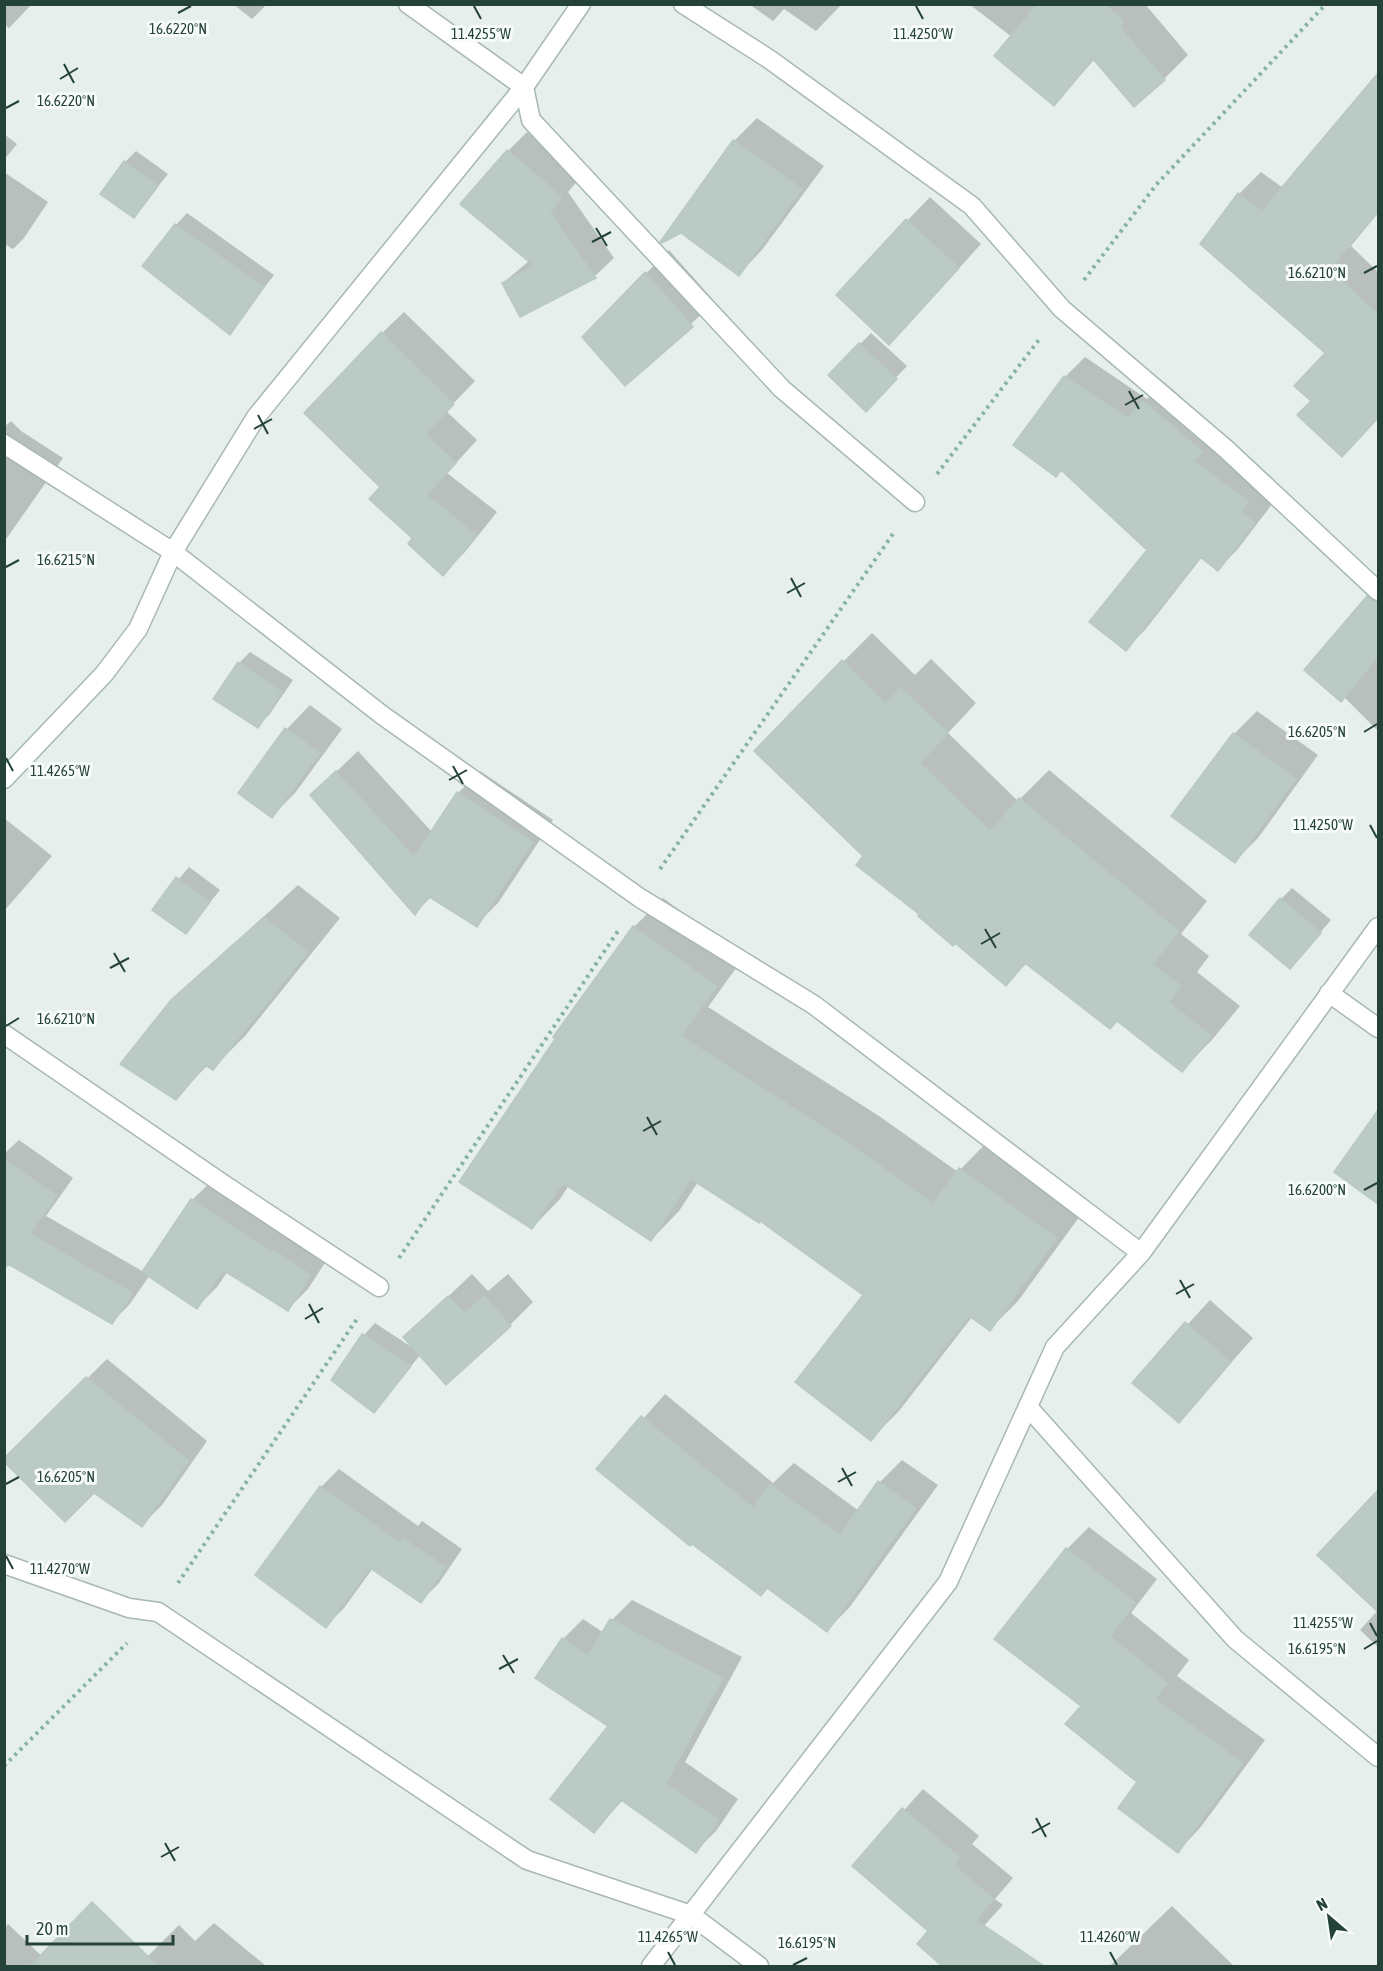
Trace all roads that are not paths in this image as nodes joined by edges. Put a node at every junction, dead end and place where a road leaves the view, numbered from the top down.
1 (408, 4) edge
2 (581, 4) edge
3 (683, 4) edge
4 (524, 87) junction
5 (4, 444) edge
6 (915, 502) dead end
7 (173, 552) junction
8 (1378, 591) edge
9 (4, 779) edge
10 (1378, 927) edge
11 (1329, 993) junction
12 (1378, 1028) edge
13 (4, 1034) edge
14 (1141, 1253) junction
15 (379, 1287) dead end
16 (1028, 1407) junction
17 (4, 1564) edge
18 (1378, 1757) edge
19 (691, 1915) junction
20 (651, 1966) edge
21 (759, 1966) edge

1 - 4 street
2 - 4 street
3 - 8 street
4 - 6 street
4 - 7 street
5 - 7 street
7 - 9 street
7 - 14 street
10 - 11 street
11 - 12 street
11 - 14 street
13 - 15 street
14 - 16 street
16 - 18 street
16 - 19 street
17 - 19 street
19 - 20 street
19 - 21 street

